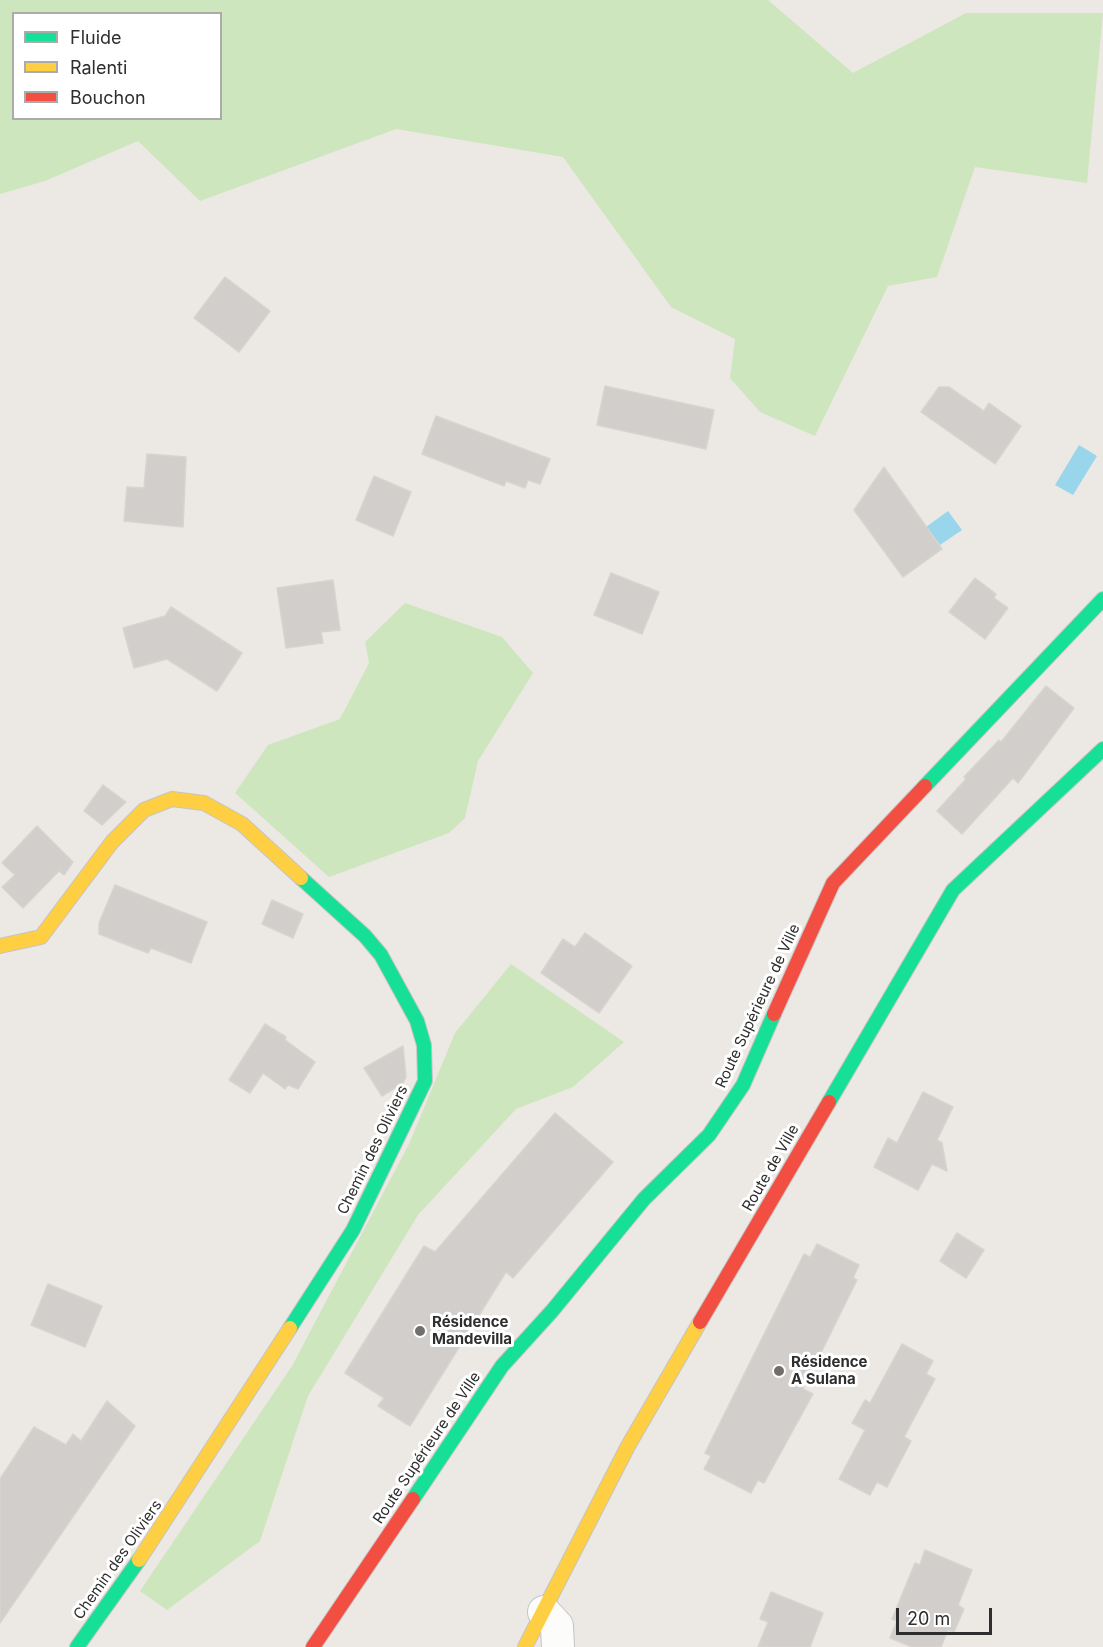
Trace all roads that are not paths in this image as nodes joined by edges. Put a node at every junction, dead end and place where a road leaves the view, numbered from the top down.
1 (1103, 599) edge
2 (1103, 750) edge
3 (0, 946) edge
4 (544, 1612) junction
5 (77, 1647) edge
6 (313, 1647) edge
7 (525, 1647) edge
8 (558, 1647) edge

1 - 6 street, Route Supérieure de Ville
2 - 4 street, Route de Ville
3 - 5 street, Chemin des Oliviers
4 - 7 street, Route de Ville
4 - 8 street

